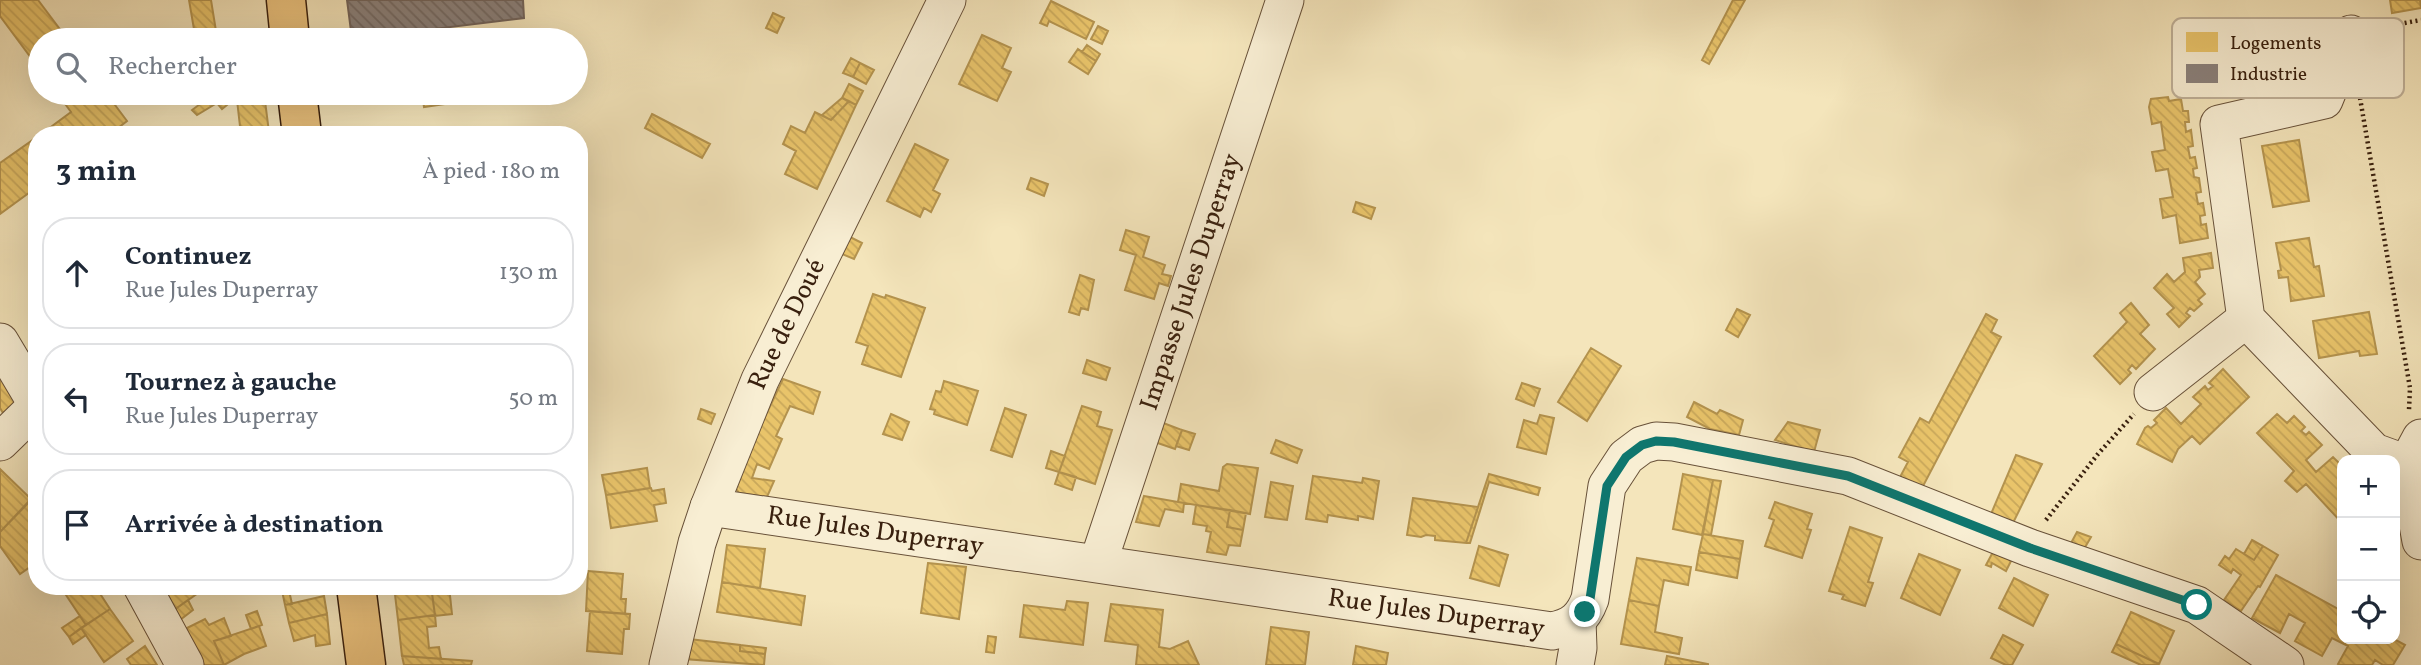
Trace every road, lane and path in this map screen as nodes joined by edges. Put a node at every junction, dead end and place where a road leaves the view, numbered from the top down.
1 (286, 0) edge
2 (947, 0) edge
3 (1286, 0) edge
4 (289, 28) edge
5 (2325, 98) edge
6 (2360, 98) edge
7 (298, 105) edge
8 (301, 126) edge
9 (2246, 319) junction
10 (0, 342) edge
11 (28, 390) edge
12 (2153, 392) joint
13 (28, 414) edge
14 (2412, 438) edge
15 (0, 442) edge
16 (709, 507) junction
17 (2421, 541) edge
18 (2030, 548) junction
19 (1098, 563) junction
20 (147, 595) edge
21 (357, 595) edge
22 (1577, 621) junction
23 (185, 665) edge
24 (366, 665) edge
25 (668, 665) edge
26 (1575, 665) edge
27 (2285, 665) edge

1 - 4 main road
2 - 16 street, Rue de Doué
3 - 19 street, Impasse Jules Duperray
5 - 9 street
6 - 14 path
7 - 8 main road
9 - 12 street
9 - 14 street
10 - 11 street
12 - 18 path
13 - 15 street
14 - 17 street
16 - 19 street, Rue Jules Duperray
16 - 25 street, Rue de Doué
18 - 22 street, Rue Jules Duperray
18 - 27 street, Rue Jules Duperray
19 - 22 street, Rue Jules Duperray
20 - 23 street
21 - 24 main road
22 - 26 street

